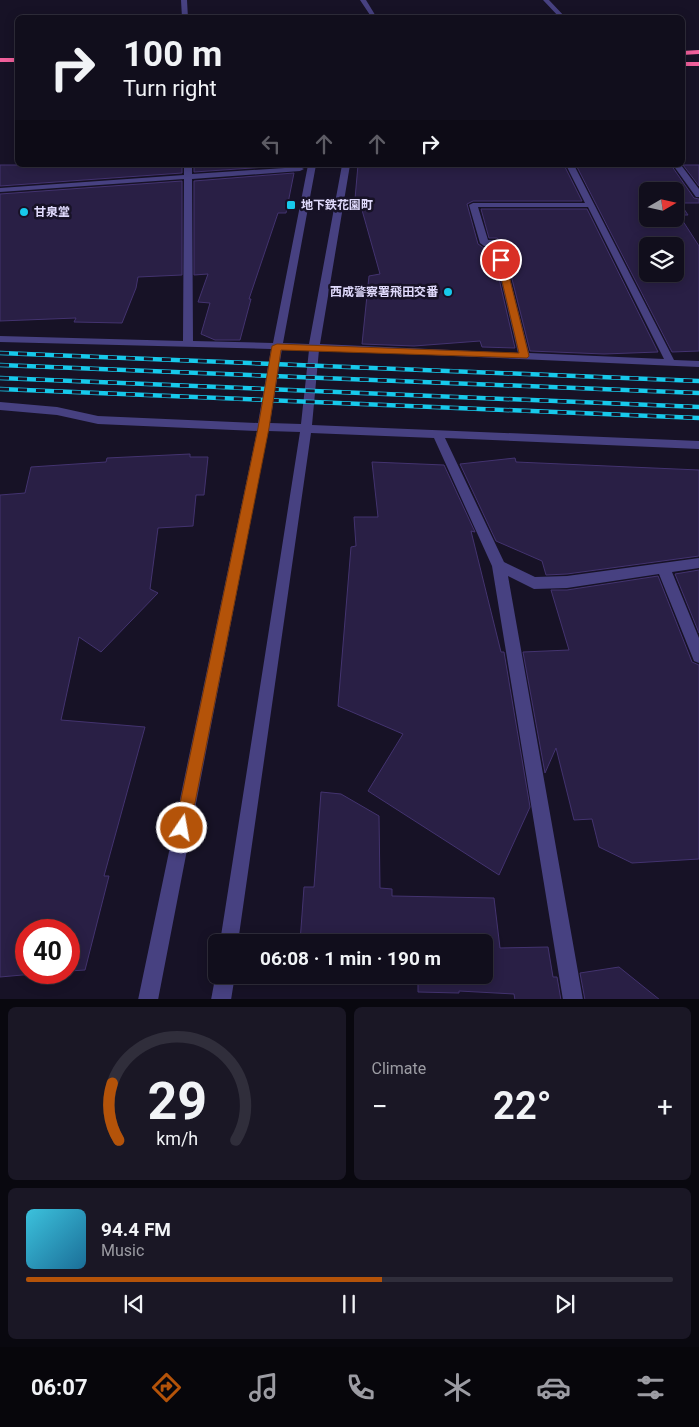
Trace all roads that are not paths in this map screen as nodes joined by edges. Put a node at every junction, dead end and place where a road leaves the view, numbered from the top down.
1 (184, 0) edge
2 (363, 0) edge
3 (546, 0) edge
4 (186, 15) edge
5 (373, 15) edge
6 (561, 15) edge
7 (699, 52) edge
8 (685, 53) edge
9 (0, 60) edge
10 (15, 60) edge
11 (685, 64) edge
12 (699, 64) edge
13 (188, 167) edge
14 (306, 167) edge
15 (346, 167) edge
16 (571, 167) edge
17 (678, 167) edge
18 (188, 176) junction
19 (685, 176) junction
20 (699, 176) edge
21 (0, 190) edge
22 (699, 195) edge
23 (591, 205) junction
24 (0, 339) edge
25 (188, 344) junction
26 (277, 346) junction
27 (314, 347) junction
28 (524, 356) junction
29 (671, 363) junction
30 (699, 364) edge
31 (0, 406) edge
32 (264, 428) junction
33 (306, 429) junction
34 (438, 435) junction
35 (699, 445) edge
36 (699, 563) edge
37 (499, 566) junction
38 (663, 568) junction
39 (699, 656) edge
40 (231, 934) edge
41 (224, 984) edge
42 (148, 999) edge
43 (221, 999) edge
44 (573, 999) edge

1 - 4 street
2 - 5 street
3 - 6 street
7 - 8 highway
9 - 10 highway
11 - 12 highway
13 - 18 street
14 - 18 street
14 - 26 street
15 - 27 street
16 - 23 street
17 - 19 street
18 - 21 street
18 - 25 street
19 - 20 street
19 - 22 street
23 - 28 street
23 - 29 street
24 - 25 street
25 - 26 street
26 - 27 street
26 - 32 street
27 - 28 street
27 - 33 street
28 - 29 street
29 - 30 street
31 - 32 street
32 - 33 street
32 - 42 street
33 - 34 street
33 - 40 street
34 - 35 street
34 - 37 street
36 - 38 street
37 - 38 street
37 - 44 street
38 - 39 street
41 - 43 street

